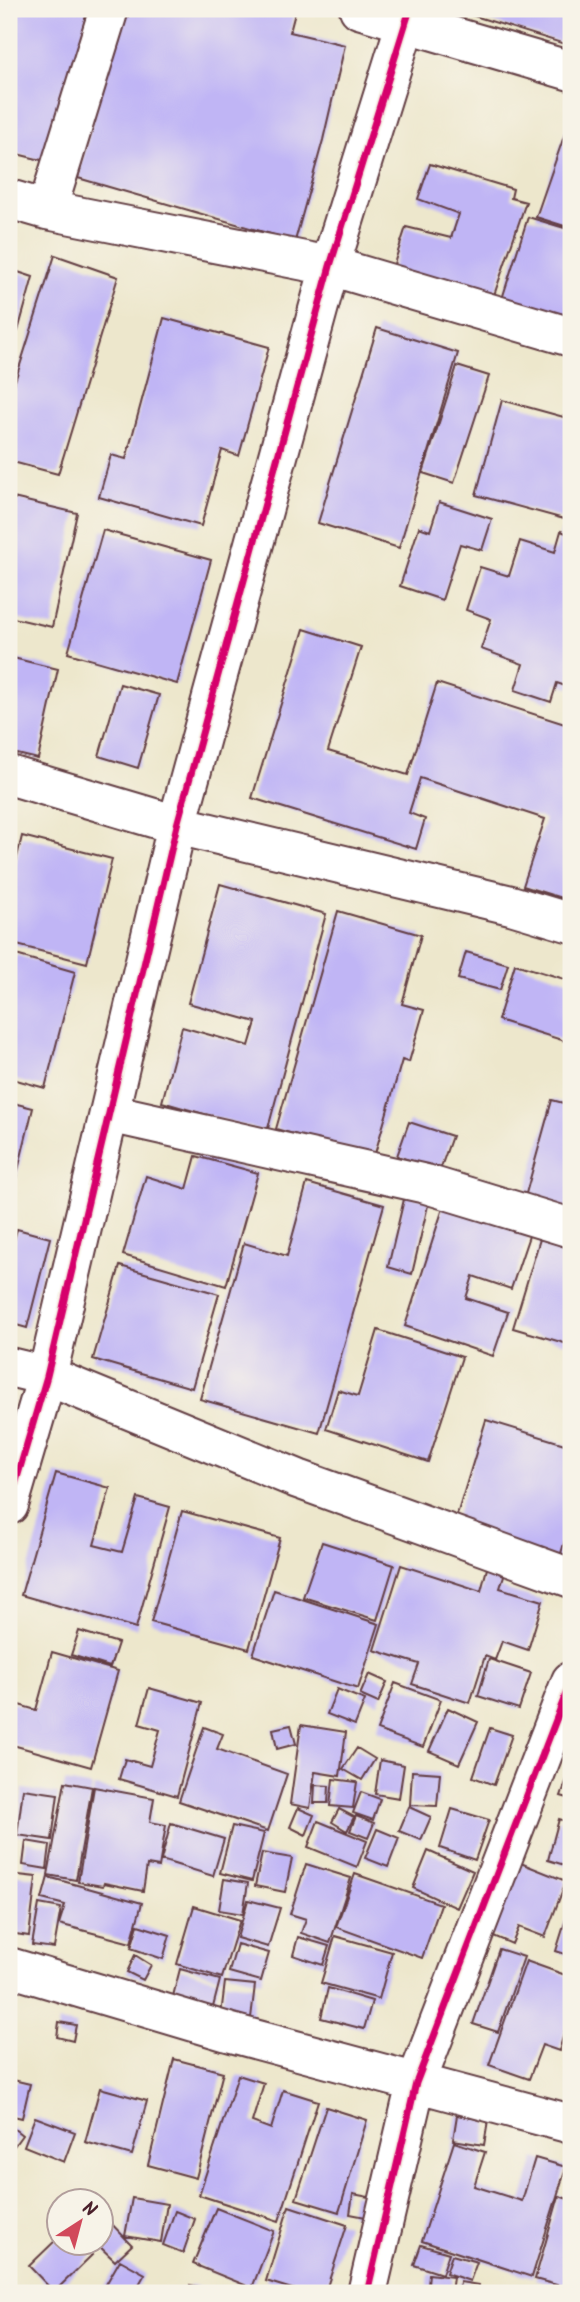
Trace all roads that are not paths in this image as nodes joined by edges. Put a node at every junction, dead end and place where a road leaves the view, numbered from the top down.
1 (109, 9) edge
2 (359, 9) edge
3 (408, 15) edge
4 (571, 71) edge
5 (9, 199) edge
6 (47, 210) junction
7 (330, 266) junction
8 (571, 337) edge
9 (9, 775) edge
10 (177, 825) junction
11 (571, 923) edge
12 (109, 1112) junction
13 (571, 1228) edge
14 (9, 1367) edge
15 (47, 1376) junction
16 (9, 1505) edge
17 (571, 1578) edge
18 (571, 1681) edge
19 (9, 1966) edge
20 (416, 2083) junction
21 (571, 2124) edge
22 (367, 2293) edge

1 - 6 street
2 - 3 street
3 - 4 street
3 - 7 street
5 - 6 street
6 - 7 street
7 - 8 street
7 - 10 street
9 - 10 street
10 - 11 street
10 - 12 street
12 - 13 street
12 - 15 street
14 - 15 street
15 - 16 street
15 - 17 street
18 - 20 street
19 - 20 street
20 - 21 street
20 - 22 street

